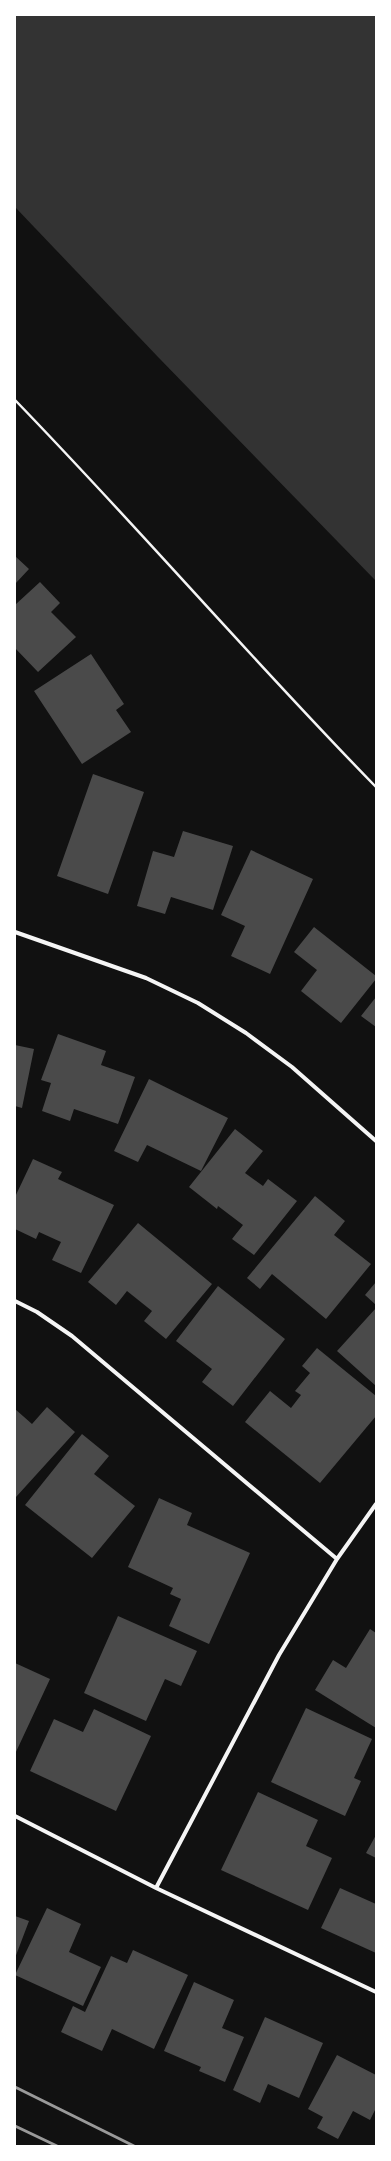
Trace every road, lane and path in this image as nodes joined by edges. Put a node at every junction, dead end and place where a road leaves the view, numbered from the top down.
1 (15, 400) edge
2 (376, 787) edge
3 (15, 932) edge
4 (376, 1141) edge
5 (15, 1301) edge
6 (376, 1504) edge
7 (337, 1560) junction
8 (15, 1816) edge
9 (156, 1888) junction
10 (376, 1992) edge

1 - 2 path
3 - 4 street
5 - 7 street
6 - 7 street
7 - 9 street
8 - 9 street
9 - 10 street

